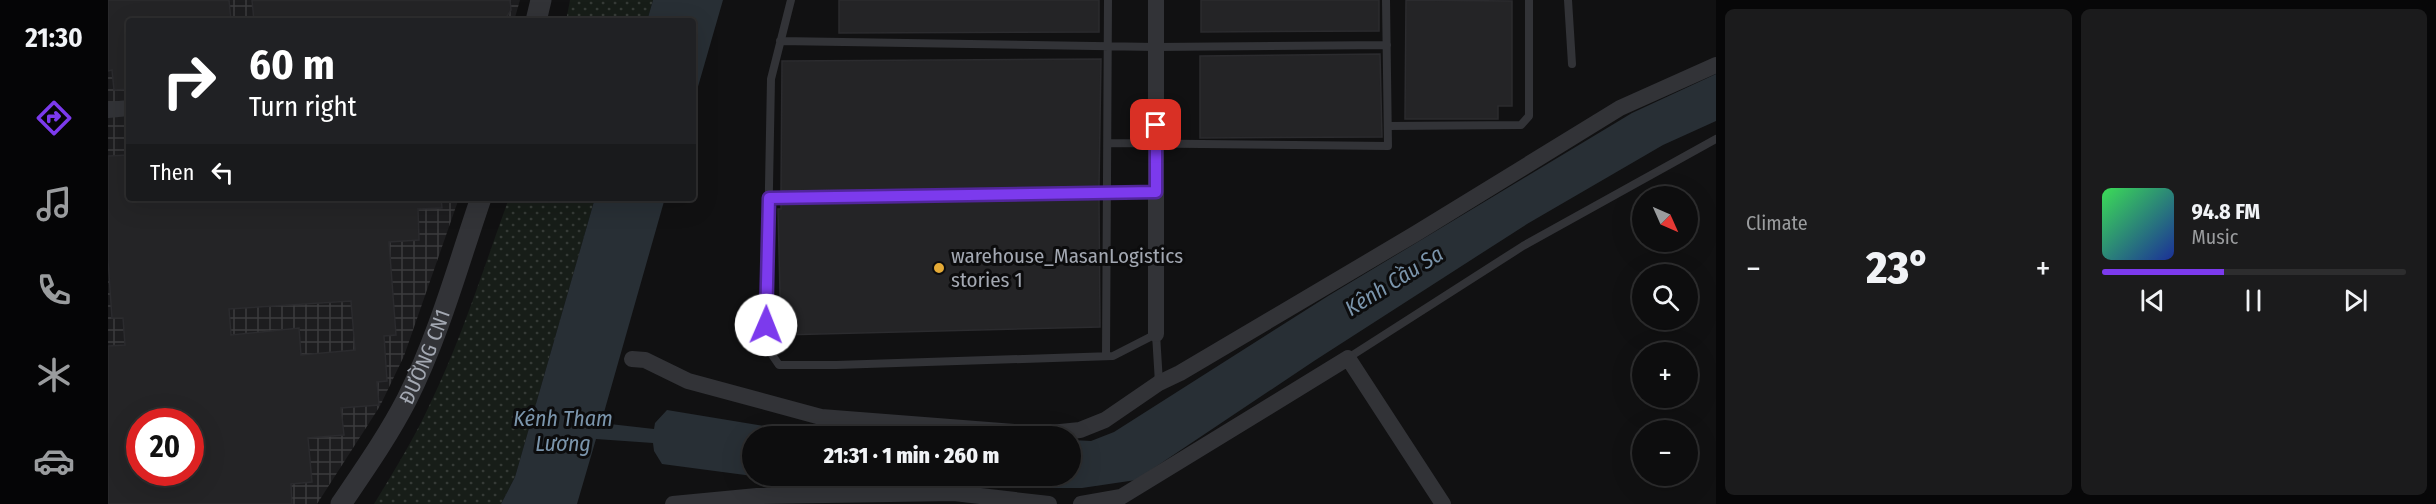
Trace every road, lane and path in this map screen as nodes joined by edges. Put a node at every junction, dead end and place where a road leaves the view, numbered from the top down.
1 (541, 0) edge
2 (791, 0) edge
3 (1108, 0) edge
4 (1156, 0) edge
5 (1386, 0) edge
6 (1529, 0) edge
7 (1568, 0) edge
8 (537, 18) edge
9 (780, 40) junction
10 (1387, 45) junction
11 (1107, 46) junction
12 (1156, 48) junction
13 (1572, 64) dead end
14 (1716, 65) edge
15 (126, 108) edge
16 (108, 110) edge
17 (1388, 126) junction
18 (1716, 139) edge
19 (1108, 142) junction
20 (1156, 144) junction
21 (1156, 192) junction
22 (1108, 193) junction
23 (769, 198) junction
24 (481, 201) edge
25 (1156, 334) junction
26 (1106, 356) junction
27 (1348, 358) junction
28 (632, 359) dead end
29 (1159, 383) junction
30 (341, 504) edge
31 (673, 504) edge
32 (1049, 504) edge
33 (1081, 504) edge
34 (1443, 504) edge

1 - 8 street
2 - 9 lane
3 - 11 lane
4 - 12 street
5 - 10 lane
6 - 17 lane
7 - 13 lane
9 - 11 lane
9 - 23 lane
10 - 12 lane
10 - 17 lane
11 - 12 lane
11 - 19 lane
12 - 20 street
14 - 29 street
15 - 16 street
17 - 20 lane
18 - 27 lane
19 - 20 lane
19 - 22 lane
20 - 21 street
21 - 22 lane
21 - 25 street
22 - 23 lane
22 - 26 lane
23 - 26 lane
24 - 30 street, ĐƯỜNG CN1
25 - 26 lane
25 - 29 lane
27 - 33 street
27 - 34 street
28 - 29 street
31 - 32 street

